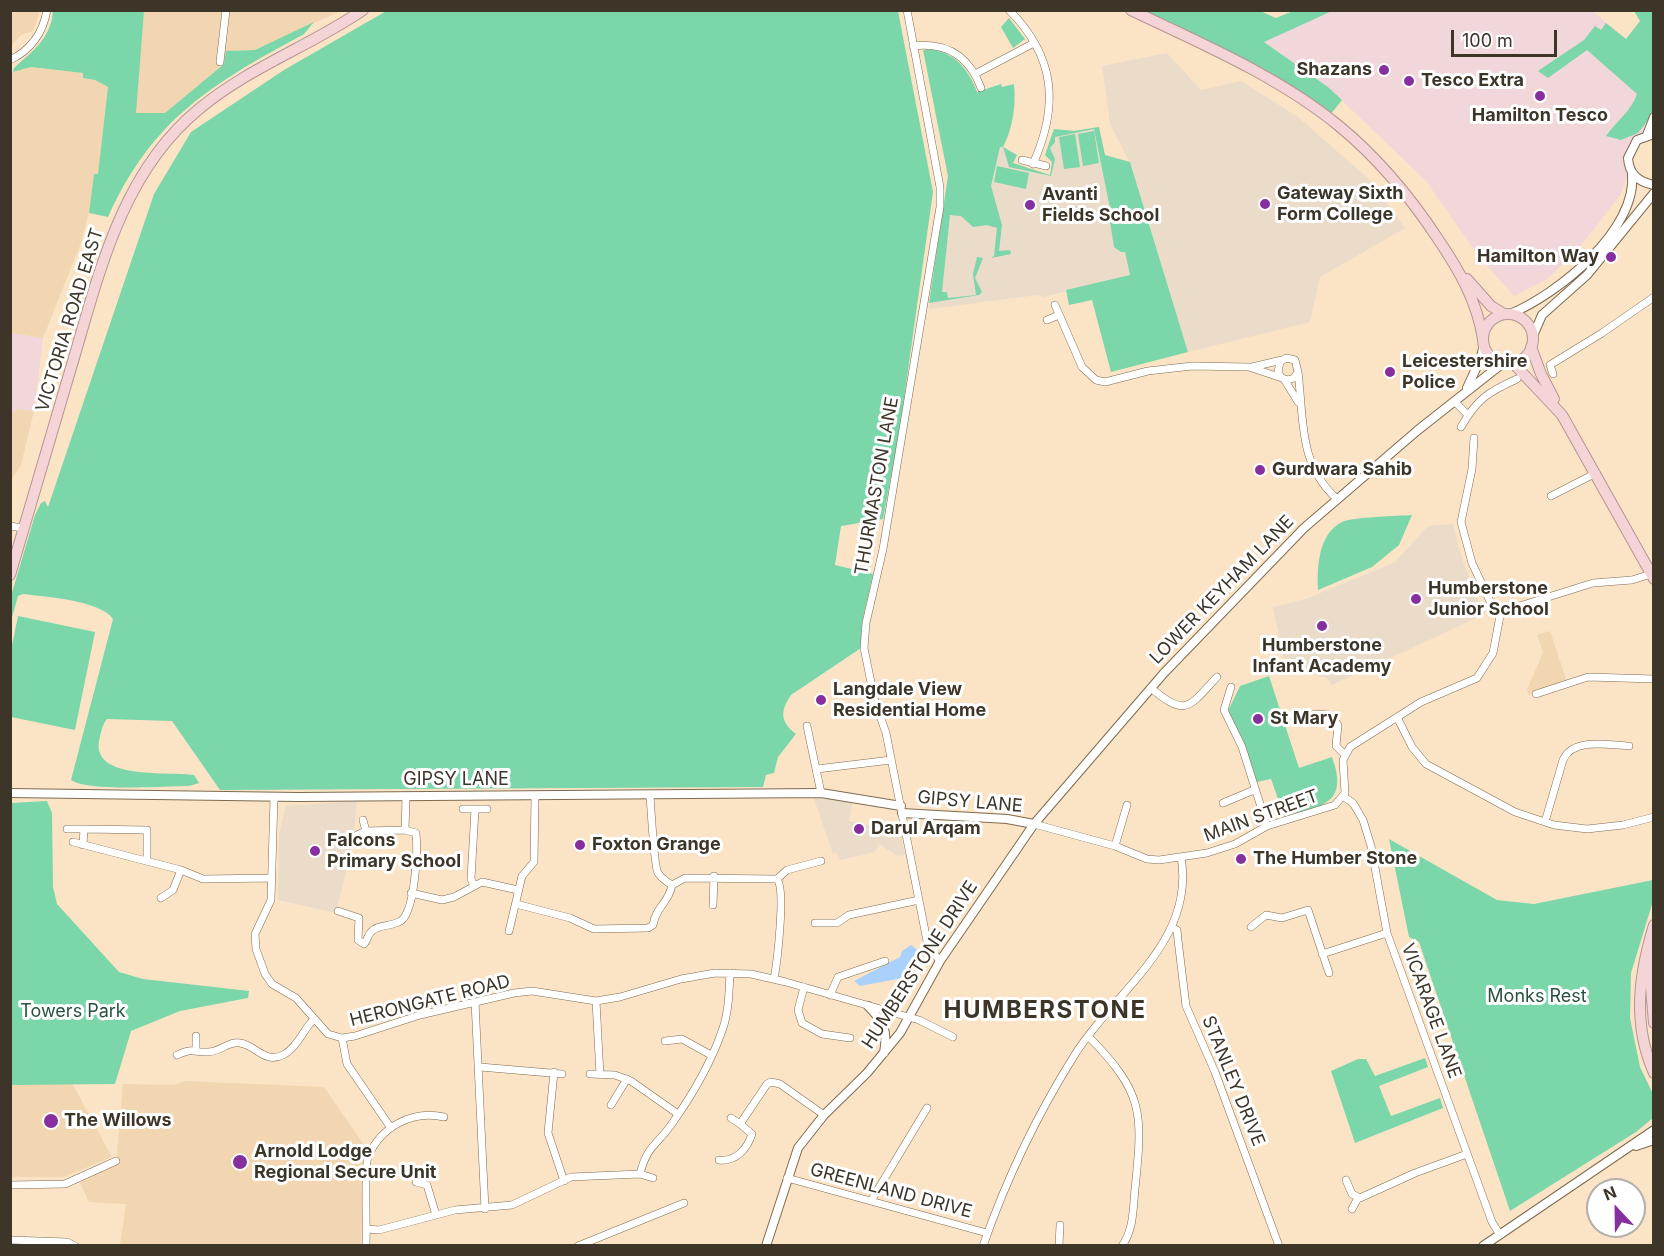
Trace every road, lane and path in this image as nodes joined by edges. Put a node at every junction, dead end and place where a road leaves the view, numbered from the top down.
1 (47, 10) edge
2 (226, 10) edge
3 (363, 10) edge
4 (907, 10) edge
5 (1009, 10) edge
6 (1131, 10) edge
7 (1034, 43) junction
8 (913, 46) junction
9 (10, 60) edge
10 (220, 62) dead end
11 (975, 74) junction
12 (981, 88) dead end
13 (1653, 117) edge
14 (1650, 134) edge
15 (1022, 160) dead end
16 (1034, 164) junction
17 (1046, 166) dead end
18 (1632, 173) junction
19 (1653, 184) edge
20 (1653, 193) edge
21 (1459, 271) junction
22 (1653, 297) edge
23 (1055, 305) dead end
24 (1507, 314) junction
25 (1059, 315) junction
26 (1047, 320) dead end
27 (1532, 341) junction
28 (1483, 342) junction
29 (1282, 360) junction
30 (1508, 363) junction
31 (1249, 367) junction
32 (1298, 372) junction
33 (1552, 374) dead end
34 (1283, 378) junction
35 (1517, 379) dead end
36 (1466, 391) junction
37 (1455, 402) junction
38 (1300, 404) junction
39 (1468, 415) junction
40 (1562, 415) junction
41 (1461, 427) dead end
42 (1474, 438) dead end
43 (1464, 448) dead end
44 (1474, 449) junction
45 (1596, 473) junction
46 (1456, 494) dead end
47 (1467, 495) junction
48 (1551, 496) dead end
49 (1337, 499) junction
50 (10, 526) edge
51 (23, 528) junction
52 (10, 575) edge
53 (1652, 577) edge
54 (1500, 616) junction
55 (1217, 677) dead end
56 (1653, 679) edge
57 (1231, 687) dead end
58 (1151, 688) junction
59 (1536, 694) dead end
60 (1315, 714) dead end
61 (1397, 717) junction
62 (807, 726) dead end
63 (1629, 746) dead end
64 (1345, 755) junction
65 (891, 760) junction
66 (817, 769) junction
67 (1254, 790) junction
68 (10, 793) edge
69 (821, 793) junction
70 (651, 796) junction
71 (274, 797) junction
72 (406, 797) junction
73 (535, 797) junction
74 (1344, 797) junction
75 (1223, 803) dead end
76 (1127, 805) dead end
77 (464, 809) dead end
78 (475, 809) junction
79 (487, 809) dead end
80 (902, 810) junction
81 (1653, 817) edge
82 (363, 820) dead end
83 (1545, 822) junction
84 (1034, 824) junction
85 (1267, 826) junction
86 (67, 829) dead end
87 (84, 829) junction
88 (405, 830) junction
89 (366, 831) junction
90 (357, 835) dead end
91 (73, 842) dead end
92 (83, 845) junction
93 (1115, 846) junction
94 (1181, 857) junction
95 (147, 861) junction
96 (821, 861) dead end
97 (181, 870) junction
98 (714, 876) junction
99 (271, 878) junction
100 (777, 879) junction
101 (474, 885) junction
102 (672, 885) junction
103 (518, 890) junction
104 (411, 893) junction
105 (161, 898) dead end
106 (919, 900) junction
107 (516, 904) junction
108 (713, 905) dead end
109 (338, 911) dead end
110 (815, 923) dead end
111 (1653, 925) edge
112 (1251, 927) dead end
113 (1172, 928) junction
114 (509, 931) dead end
115 (1387, 933) junction
116 (1322, 954) junction
117 (1653, 955) edge
118 (885, 961) dead end
119 (940, 961) junction
120 (730, 973) junction
121 (1329, 973) dead end
122 (774, 979) junction
123 (804, 987) junction
124 (830, 995) junction
125 (596, 1001) junction
126 (475, 1002) junction
127 (868, 1006) junction
128 (908, 1018) junction
129 (314, 1019) junction
130 (1653, 1023) edge
131 (196, 1036) dead end
132 (1088, 1036) junction
133 (953, 1037) dead end
134 (342, 1038) junction
135 (850, 1038) dead end
136 (665, 1041) dead end
137 (196, 1049) junction
138 (177, 1054) dead end
139 (884, 1054) junction
140 (711, 1055) junction
141 (480, 1067) junction
142 (554, 1072) junction
143 (1653, 1073) edge
144 (562, 1074) dead end
145 (590, 1074) dead end
146 (600, 1075) junction
147 (627, 1079) junction
148 (611, 1105) dead end
149 (927, 1108) dead end
150 (678, 1114) junction
151 (824, 1115) junction
152 (444, 1117) dead end
153 (731, 1118) dead end
154 (740, 1124) junction
155 (392, 1128) junction
156 (1653, 1130) edge
157 (1653, 1140) edge
158 (1628, 1149) junction
159 (1467, 1154) junction
160 (719, 1160) dead end
161 (116, 1161) dead end
162 (640, 1174) junction
163 (653, 1178) dead end
164 (787, 1178) junction
165 (564, 1180) junction
166 (1346, 1180) dead end
167 (416, 1182) dead end
168 (10, 1185) edge
169 (1358, 1198) junction
170 (871, 1201) junction
171 (684, 1203) dead end
172 (485, 1209) junction
173 (1352, 1209) dead end
174 (436, 1215) junction
175 (1060, 1225) dead end
176 (367, 1229) junction
177 (987, 1233) junction
178 (1500, 1235) junction
179 (10, 1240) edge
180 (75, 1245) edge
181 (366, 1245) edge
182 (578, 1245) edge
183 (766, 1245) edge
184 (983, 1245) edge
185 (1059, 1245) edge
186 (1122, 1245) edge
187 (1280, 1245) edge
188 (1483, 1245) edge

1 - 9 street
2 - 10 street
3 - 51 highway, VICTORIA ROAD EAST
4 - 8 street, THURMASTON LANE
5 - 7 street
6 - 21 highway
7 - 11 street
7 - 16 street
8 - 11 street
8 - 65 street, THURMASTON LANE
11 - 12 street
13 - 14 street
14 - 18 street
15 - 16 street
16 - 17 street
18 - 19 street
18 - 24 street
20 - 27 street
21 - 24 highway
21 - 28 highway
22 - 33 street
23 - 25 street
24 - 27 highway
24 - 28 highway
25 - 26 street
25 - 31 street
27 - 30 highway
27 - 40 highway
28 - 30 highway
28 - 36 street, LOWER KEYHAM LANE
29 - 31 street
29 - 32 street
29 - 34 street
30 - 36 street, LOWER KEYHAM LANE
30 - 40 highway
31 - 34 street
32 - 34 street
32 - 38 street
34 - 38 street
35 - 39 street
36 - 37 street, LOWER KEYHAM LANE
37 - 39 street
37 - 49 street, LOWER KEYHAM LANE
38 - 49 street
39 - 41 street
40 - 45 highway
42 - 44 street
43 - 44 street
44 - 47 street
45 - 48 street
45 - 53 highway
46 - 47 street
47 - 54 street
49 - 58 street, LOWER KEYHAM LANE
50 - 51 street
51 - 52 highway, VICTORIA ROAD EAST
53 - 54 street
54 - 61 street
55 - 58 street
56 - 59 street
57 - 67 street
58 - 84 street, LOWER KEYHAM LANE
60 - 64 street, MAIN STREET
61 - 64 street
61 - 83 street
62 - 66 street
63 - 83 street
64 - 74 street, MAIN STREET
65 - 66 street
65 - 80 street, THURMASTON LANE
66 - 69 street
67 - 75 street
67 - 85 street
68 - 71 street, GIPSY LANE
69 - 70 street, GIPSY LANE
69 - 80 street, GIPSY LANE
70 - 73 street, GIPSY LANE
70 - 102 street
71 - 72 street, GIPSY LANE
71 - 99 street, HERONGATE ROAD
72 - 73 street, GIPSY LANE
72 - 88 street
73 - 103 street
74 - 85 street, MAIN STREET
74 - 115 street, VICARAGE LANE
76 - 93 street
77 - 78 street
78 - 79 street
78 - 101 street
80 - 84 street, GIPSY LANE
80 - 106 street, THURMASTON LANE
81 - 83 street
82 - 89 street
84 - 93 street, MAIN STREET
84 - 119 street, HUMBERSTONE DRIVE
85 - 94 street, MAIN STREET
86 - 87 street
87 - 92 street
87 - 95 street
88 - 89 street
88 - 104 street
89 - 90 street
91 - 92 street
92 - 95 street
93 - 94 street, MAIN STREET
94 - 113 street
95 - 97 street
96 - 100 street
97 - 99 street
97 - 105 street
98 - 100 street
98 - 102 street
98 - 108 street
99 - 129 street, HERONGATE ROAD
100 - 122 street
101 - 103 street
101 - 104 street
102 - 107 street
103 - 107 street
104 - 109 street
106 - 110 street
106 - 119 street, THURMASTON LANE
107 - 114 street
111 - 143 highway
112 - 116 street
113 - 132 street
113 - 187 street, STANLEY DRIVE
115 - 116 street
115 - 159 street, VICARAGE LANE
116 - 121 street
117 - 130 highway
118 - 124 street
119 - 128 street, HUMBERSTONE DRIVE
120 - 122 street, HERONGATE ROAD
120 - 125 street, HERONGATE ROAD
120 - 140 street
122 - 123 street, HERONGATE ROAD
123 - 124 street, HERONGATE ROAD
123 - 135 street
124 - 127 street, HERONGATE ROAD
125 - 126 street, HERONGATE ROAD
125 - 146 street
126 - 134 street, HERONGATE ROAD
126 - 141 street
127 - 128 street, HERONGATE ROAD
127 - 139 street
128 - 133 street, HERONGATE ROAD
128 - 139 street, HUMBERSTONE DRIVE
129 - 134 street, HERONGATE ROAD
129 - 137 street
131 - 137 street
132 - 177 street
132 - 186 street
134 - 155 street
136 - 140 street
137 - 138 street
139 - 151 street, HUMBERSTONE DRIVE
140 - 150 street
141 - 142 street
141 - 172 street
142 - 144 street
142 - 165 street
145 - 146 street
146 - 147 street
147 - 148 street
147 - 150 street
149 - 170 street
150 - 162 street
151 - 154 street
151 - 164 street, HUMBERSTONE DRIVE
152 - 155 street
153 - 154 street
154 - 160 street
155 - 176 street
156 - 158 street
157 - 158 street
158 - 178 street
159 - 169 street
159 - 178 street, VICARAGE LANE
161 - 168 street
162 - 163 street
162 - 165 street
164 - 170 street, GREENLAND DRIVE
164 - 183 street, HUMBERSTONE DRIVE
165 - 172 street
166 - 169 street
167 - 174 street
169 - 173 street
170 - 177 street, GREENLAND DRIVE
171 - 182 street
172 - 174 street
174 - 176 street
175 - 185 street
176 - 181 street
177 - 184 street
178 - 188 street
179 - 180 street

